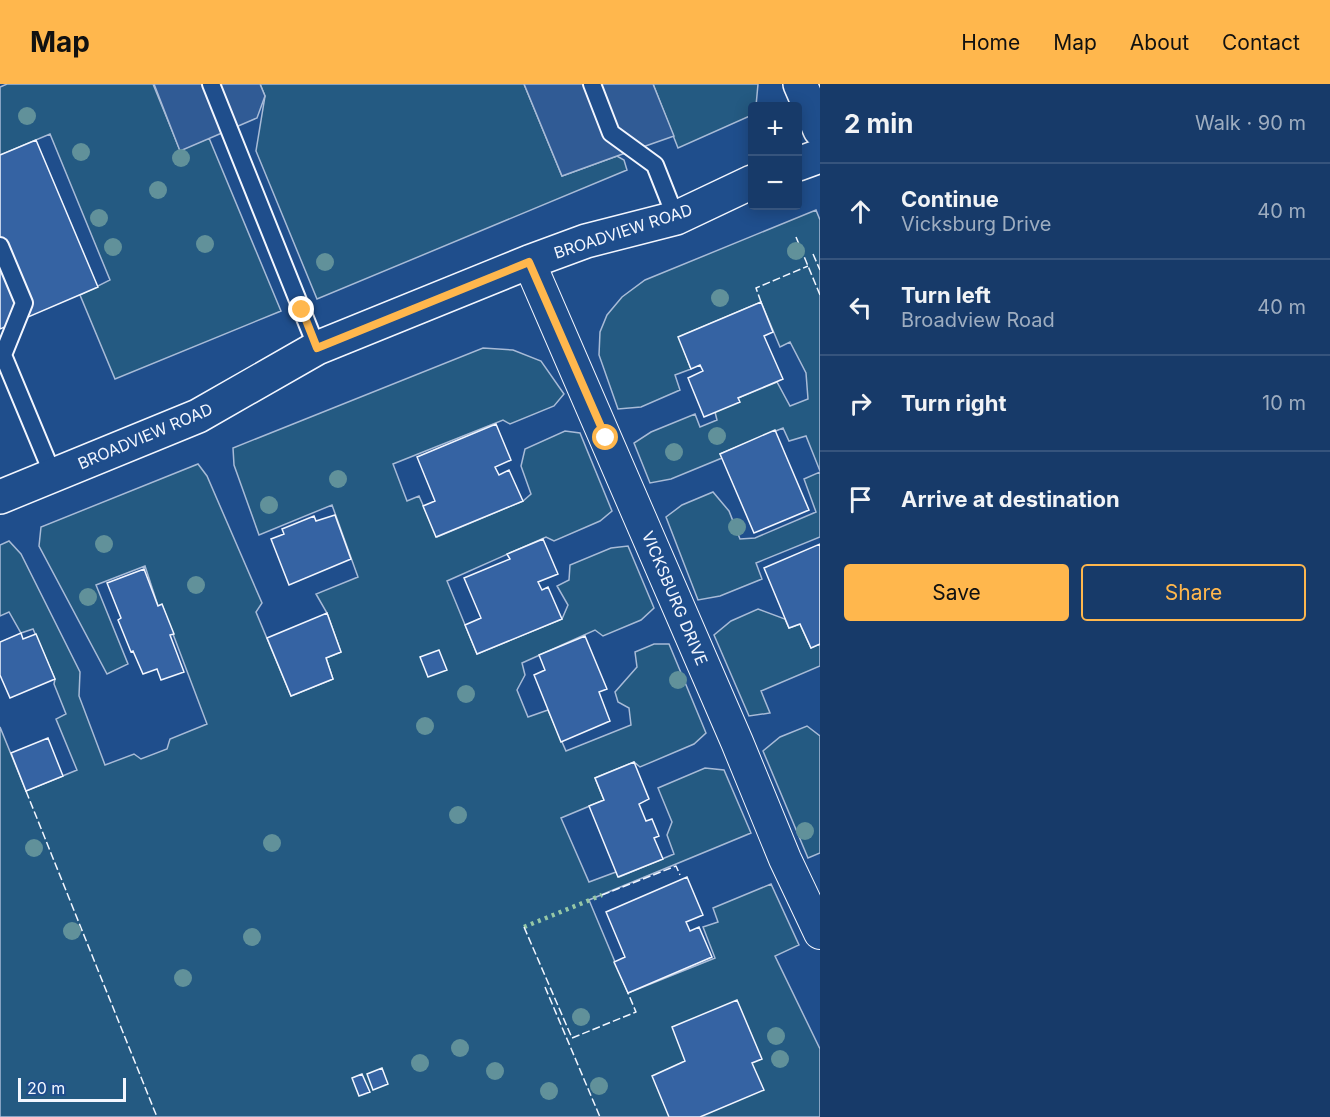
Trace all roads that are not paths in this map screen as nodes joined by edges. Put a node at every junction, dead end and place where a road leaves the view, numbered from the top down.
1 (211, 84) edge
2 (592, 84) edge
3 (800, 84) edge
4 (820, 130) edge
5 (820, 156) edge
6 (802, 163) edge
7 (748, 184) edge
8 (676, 218) junction
9 (0, 246) edge
10 (529, 262) junction
11 (317, 348) junction
12 (1, 354) edge
13 (53, 475) junction
14 (0, 496) edge
15 (820, 933) edge

1 - 11 lane
2 - 8 lane
3 - 4 main road
5 - 6 main road
7 - 8 main road, BROADVIEW ROAD
8 - 10 main road, BROADVIEW ROAD
9 - 12 lane
10 - 11 main road, BROADVIEW ROAD
10 - 15 street, VICKSBURG DRIVE
11 - 13 main road, BROADVIEW ROAD
12 - 13 lane
13 - 14 main road, BROADVIEW ROAD

